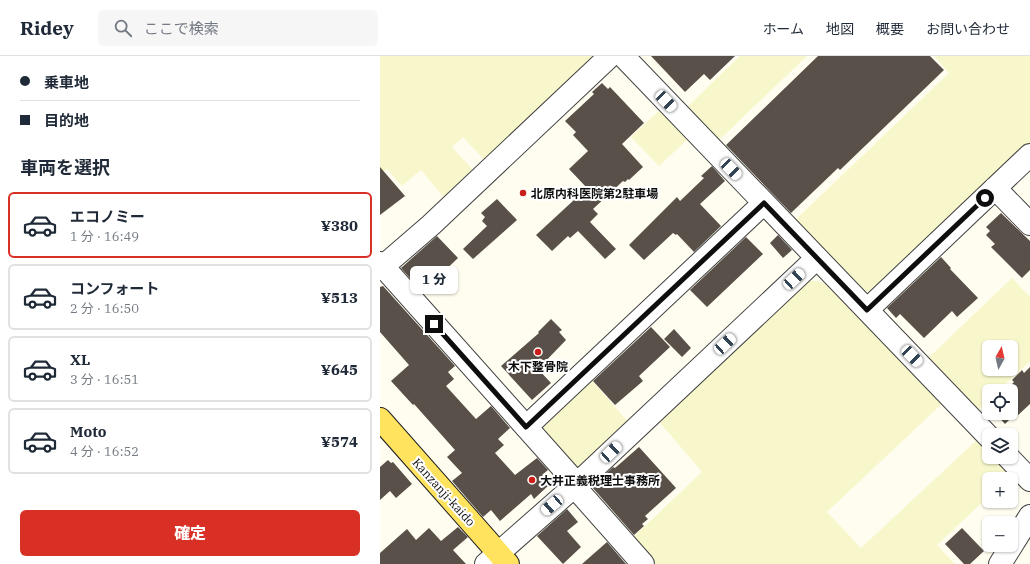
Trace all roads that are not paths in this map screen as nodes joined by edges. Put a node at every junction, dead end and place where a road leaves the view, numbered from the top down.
1 (610, 56) edge
2 (623, 56) edge
3 (1030, 155) edge
4 (995, 188) junction
5 (764, 203) junction
6 (1030, 224) edge
7 (817, 258) junction
8 (381, 266) edge
9 (867, 310) junction
10 (380, 419) edge
11 (526, 427) junction
12 (982, 430) edge
13 (1015, 464) edge
14 (1030, 480) edge
15 (575, 485) junction
16 (1030, 516) edge
17 (498, 560) edge
18 (643, 564) edge
19 (1000, 564) edge

1 - 8 street
2 - 5 street
3 - 4 street
4 - 6 street
4 - 9 street
5 - 7 street
5 - 11 street
7 - 9 street
7 - 15 street
8 - 11 street
9 - 12 street
10 - 17 main road, Kanzanji-kaido
11 - 15 street
13 - 14 street
15 - 17 street
15 - 18 street
16 - 19 street

